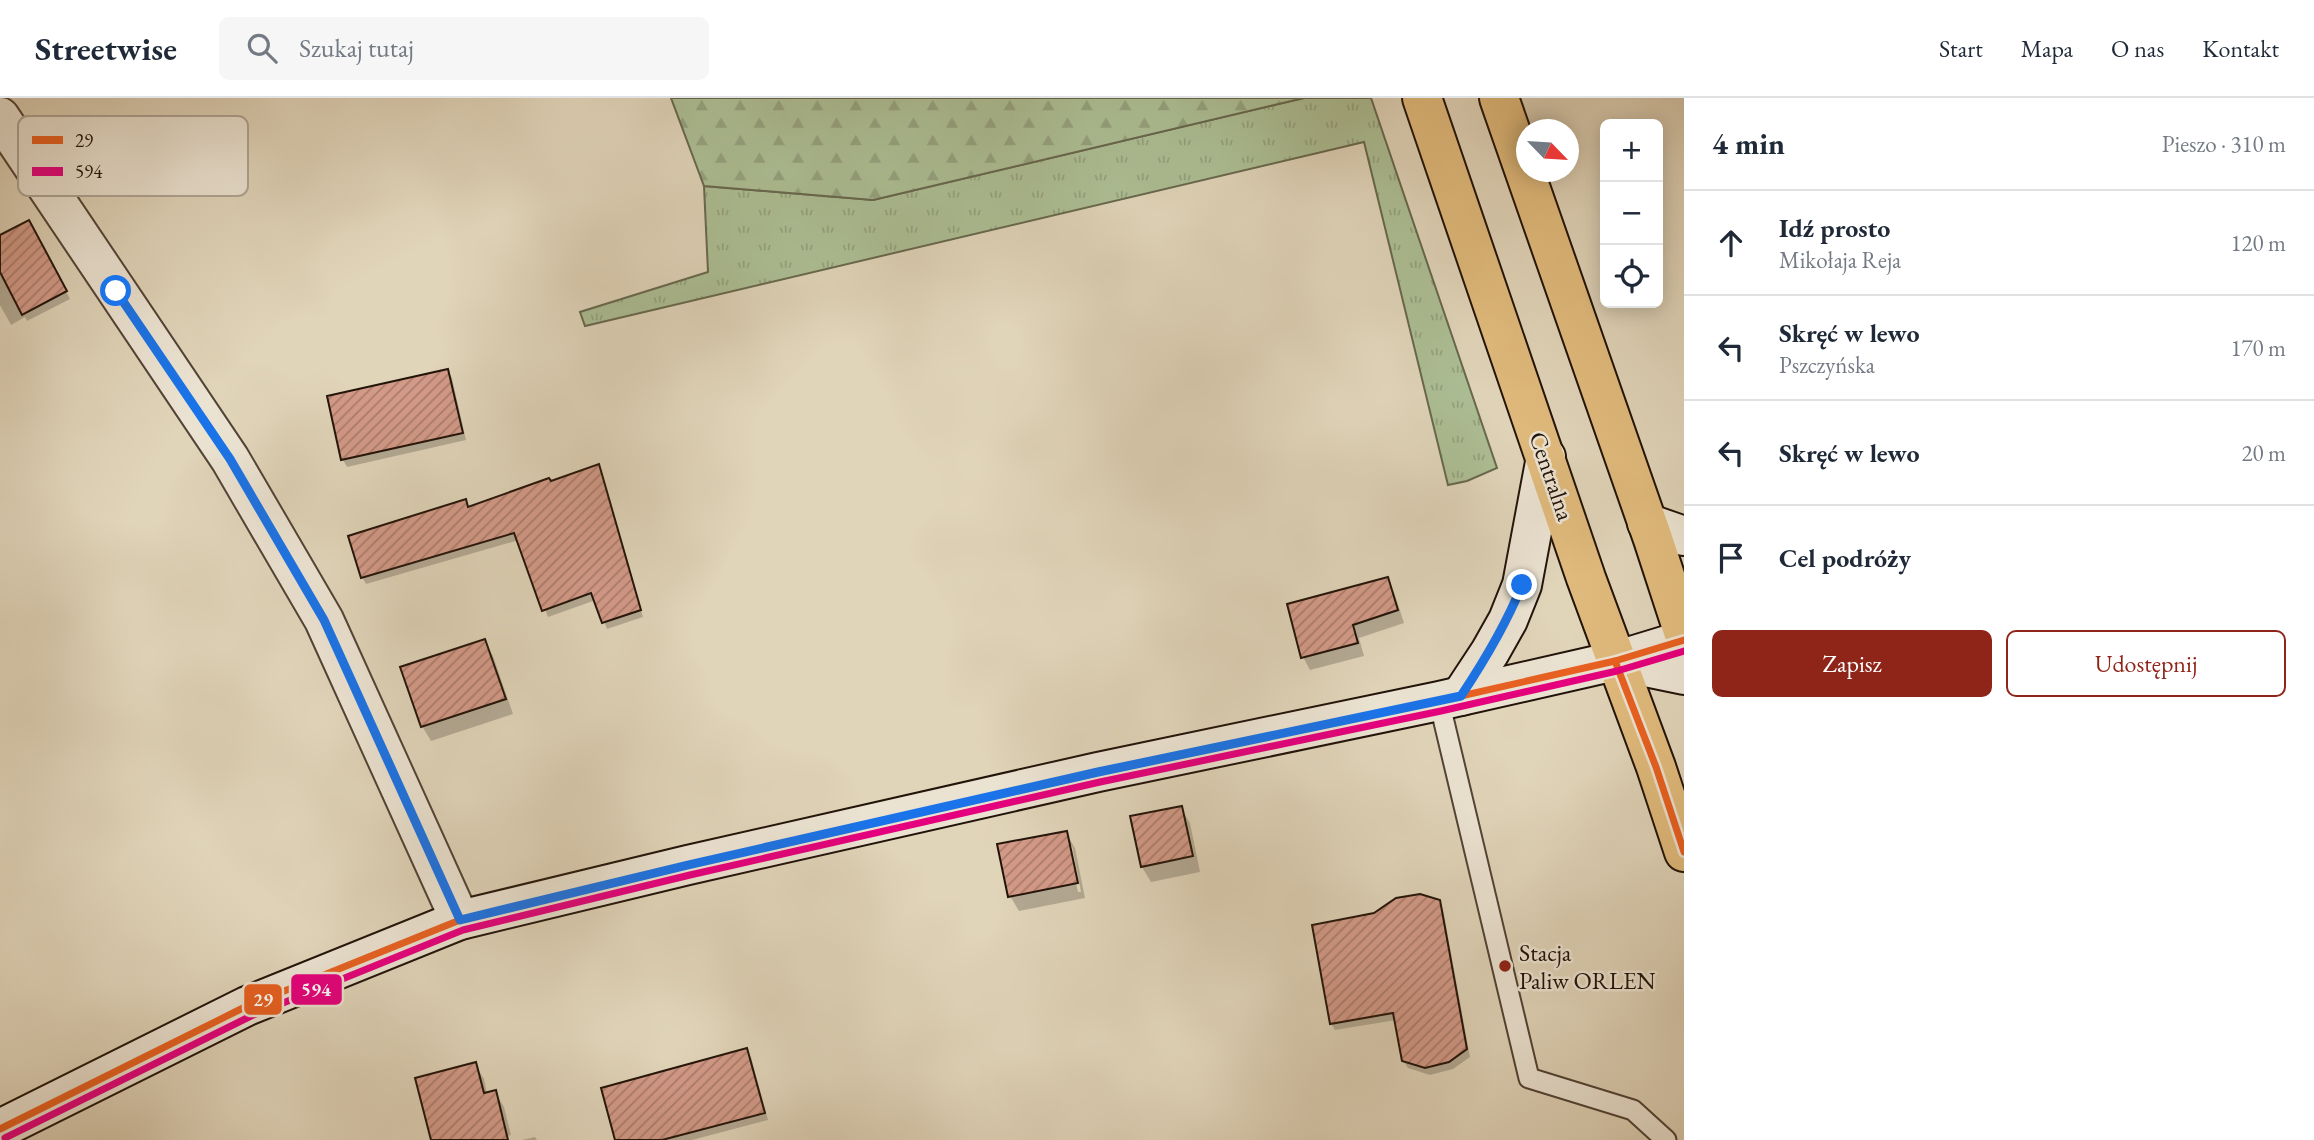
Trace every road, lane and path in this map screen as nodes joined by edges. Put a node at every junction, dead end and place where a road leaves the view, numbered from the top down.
1 (1422, 98) edge
2 (1499, 98) edge
3 (1, 120) edge
4 (18, 145) edge
5 (52, 196) edge
6 (1546, 457) junction
7 (1647, 523) junction
8 (1684, 536) edge
9 (1684, 634) edge
10 (1684, 640) edge
11 (1615, 661) junction
12 (1684, 676) edge
13 (1450, 698) junction
14 (1684, 852) edge
15 (460, 920) junction
16 (0, 1129) edge
17 (1666, 1140) edge

1 - 6 main road, Centralna
2 - 7 main road
3 - 4 street
5 - 15 street
6 - 11 main road, Centralna
6 - 13 street
7 - 8 street
7 - 9 main road
10 - 11 street
11 - 12 street
11 - 13 street
11 - 14 main road, Centralna
13 - 15 street
13 - 17 lane
15 - 16 street

